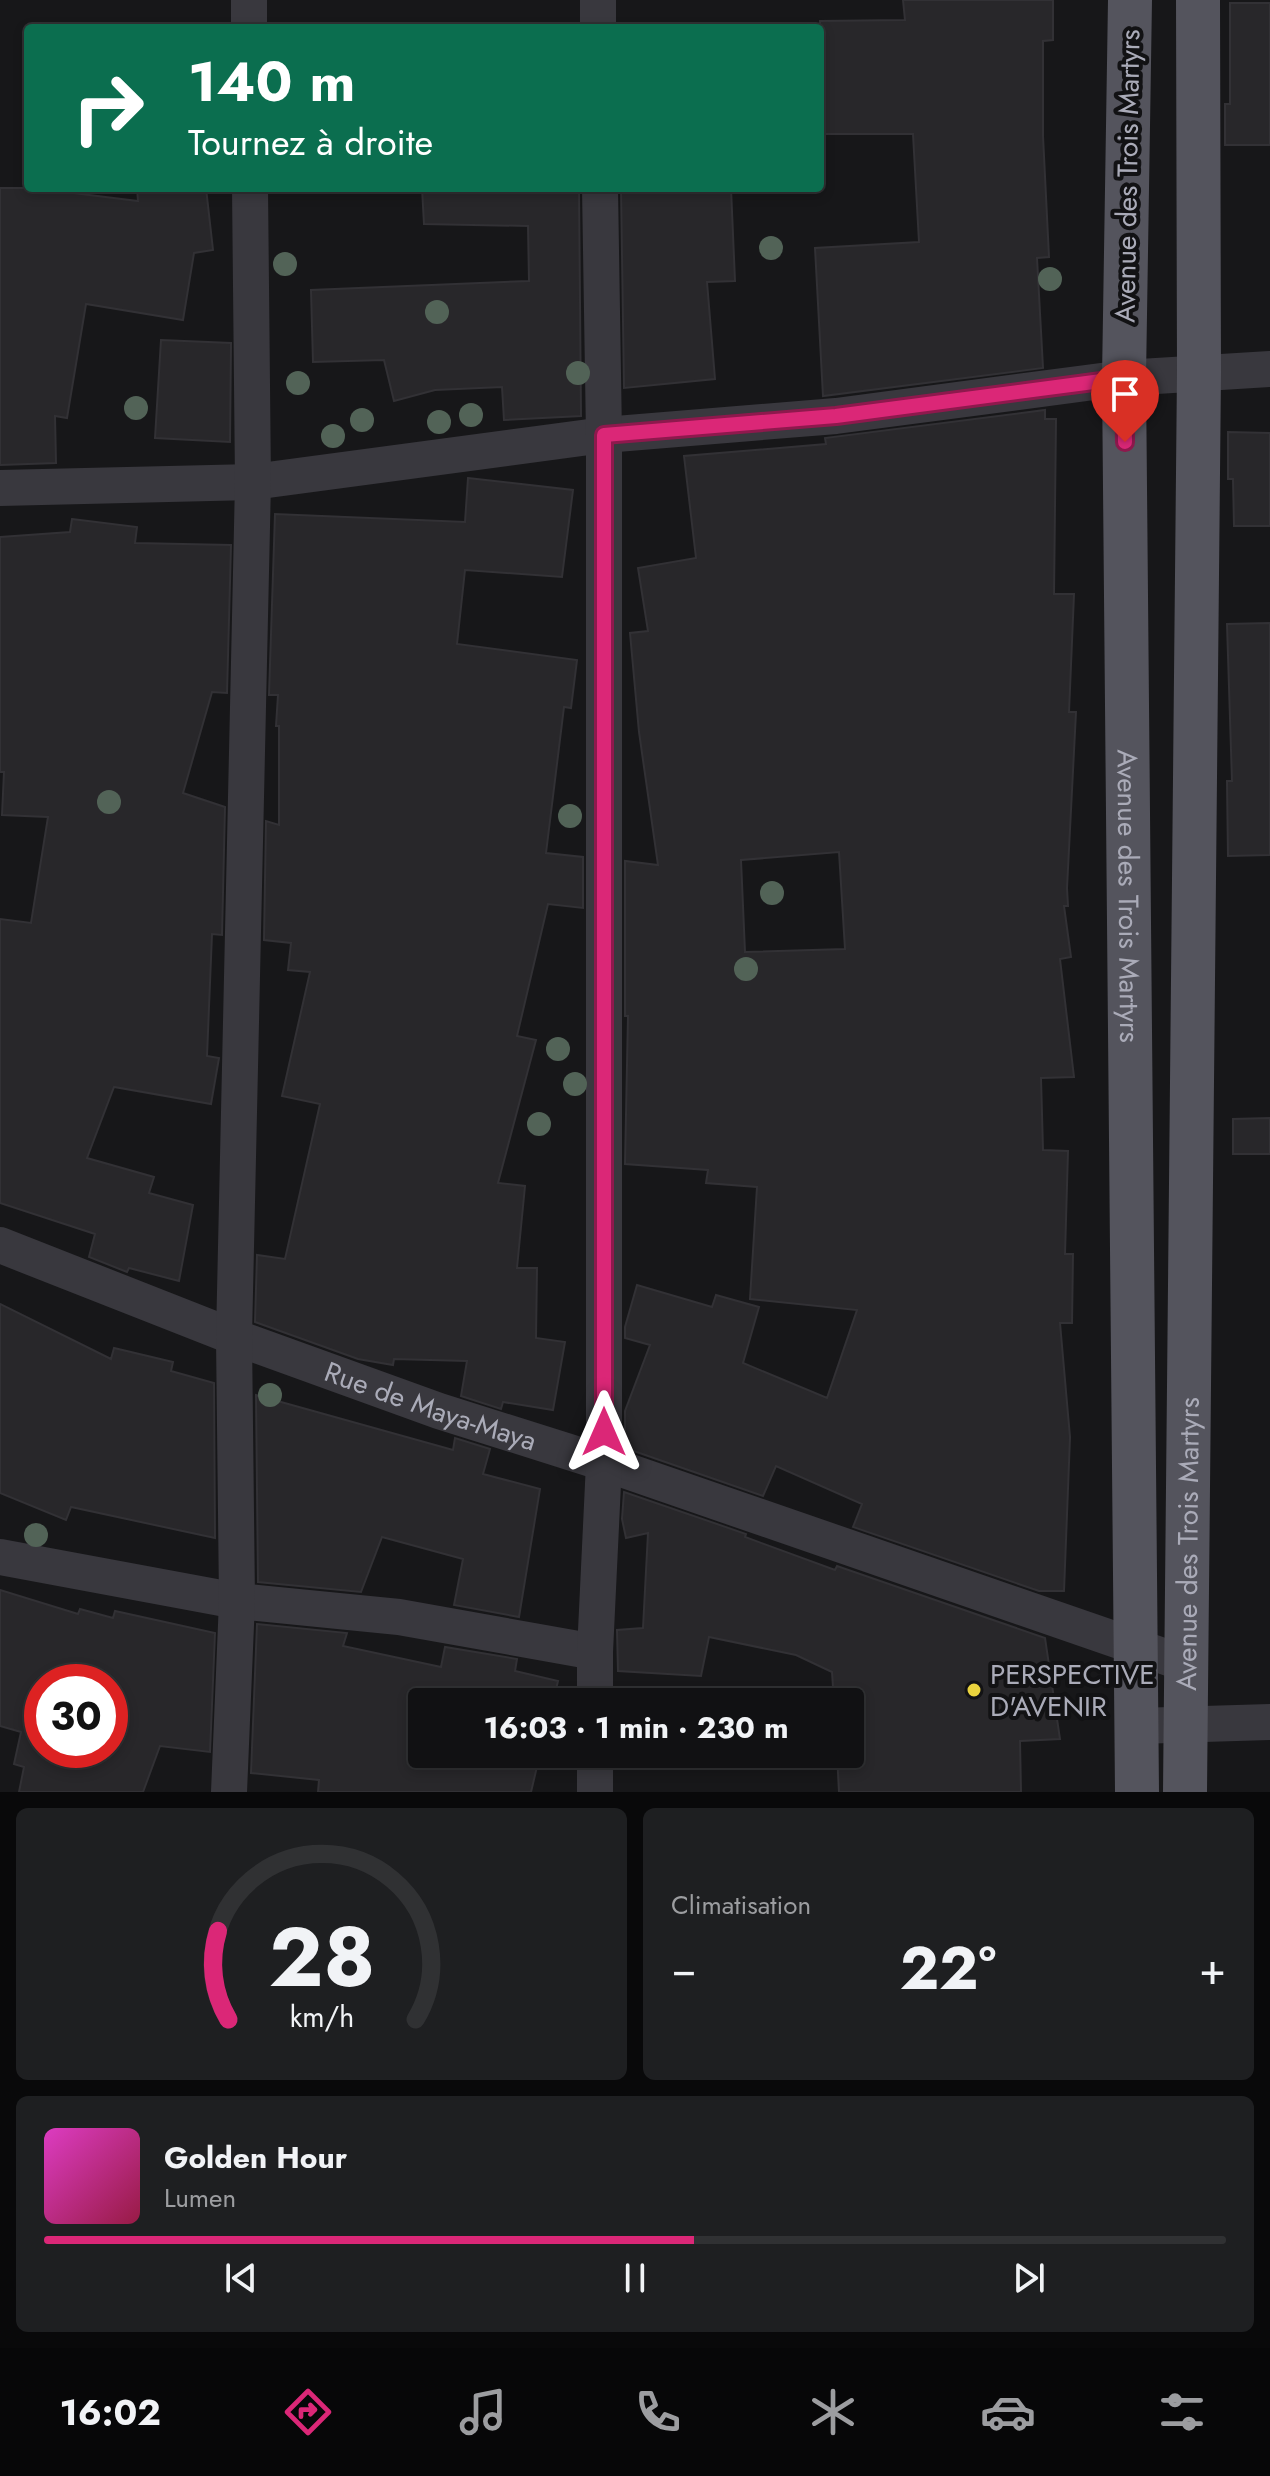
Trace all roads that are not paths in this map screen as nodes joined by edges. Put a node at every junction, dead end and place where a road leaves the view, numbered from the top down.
1 (249, 0) edge
2 (598, 0) edge
3 (1130, 0) edge
4 (1198, 0) edge
5 (249, 24) edge
6 (598, 24) edge
7 (250, 192) edge
8 (600, 192) edge
9 (1270, 369) edge
10 (1199, 372) junction
11 (1124, 378) junction
12 (604, 435) junction
13 (253, 482) junction
14 (0, 488) edge
15 (0, 1245) edge
16 (234, 1337) junction
17 (604, 1463) junction
18 (0, 1557) edge
19 (237, 1601) junction
20 (1137, 1647) junction
21 (595, 1652) junction
22 (1186, 1664) junction
23 (595, 1688) edge
24 (1270, 1722) edge
25 (1137, 1726) junction
26 (1186, 1727) junction
27 (595, 1768) edge
28 (229, 1792) edge
29 (595, 1792) edge
30 (1137, 1792) edge
31 (1185, 1792) edge

1 - 5 street
2 - 6 street
3 - 11 main road, Avenue des Trois Martyrs
4 - 10 main road, Avenue des Trois Martyrs
7 - 13 street
8 - 12 street
9 - 10 street
10 - 11 street
10 - 22 main road, Avenue des Trois Martyrs
11 - 12 street
11 - 20 main road, Avenue des Trois Martyrs
12 - 13 street
12 - 17 street
13 - 14 street
13 - 16 street
15 - 16 street, Rue de Maya-Maya
16 - 17 street, Rue de Maya-Maya
16 - 19 street
17 - 20 street, Rue de Maya-Maya
17 - 21 street
18 - 19 street
19 - 21 street
19 - 28 street
20 - 22 street, Rue de Maya-Maya
20 - 25 main road, Avenue des Trois Martyrs
21 - 23 street
22 - 26 main road, Avenue des Trois Martyrs
24 - 26 street
25 - 26 street
25 - 30 main road, Avenue des Trois Martyrs
26 - 31 main road, Avenue des Trois Martyrs
27 - 29 street

